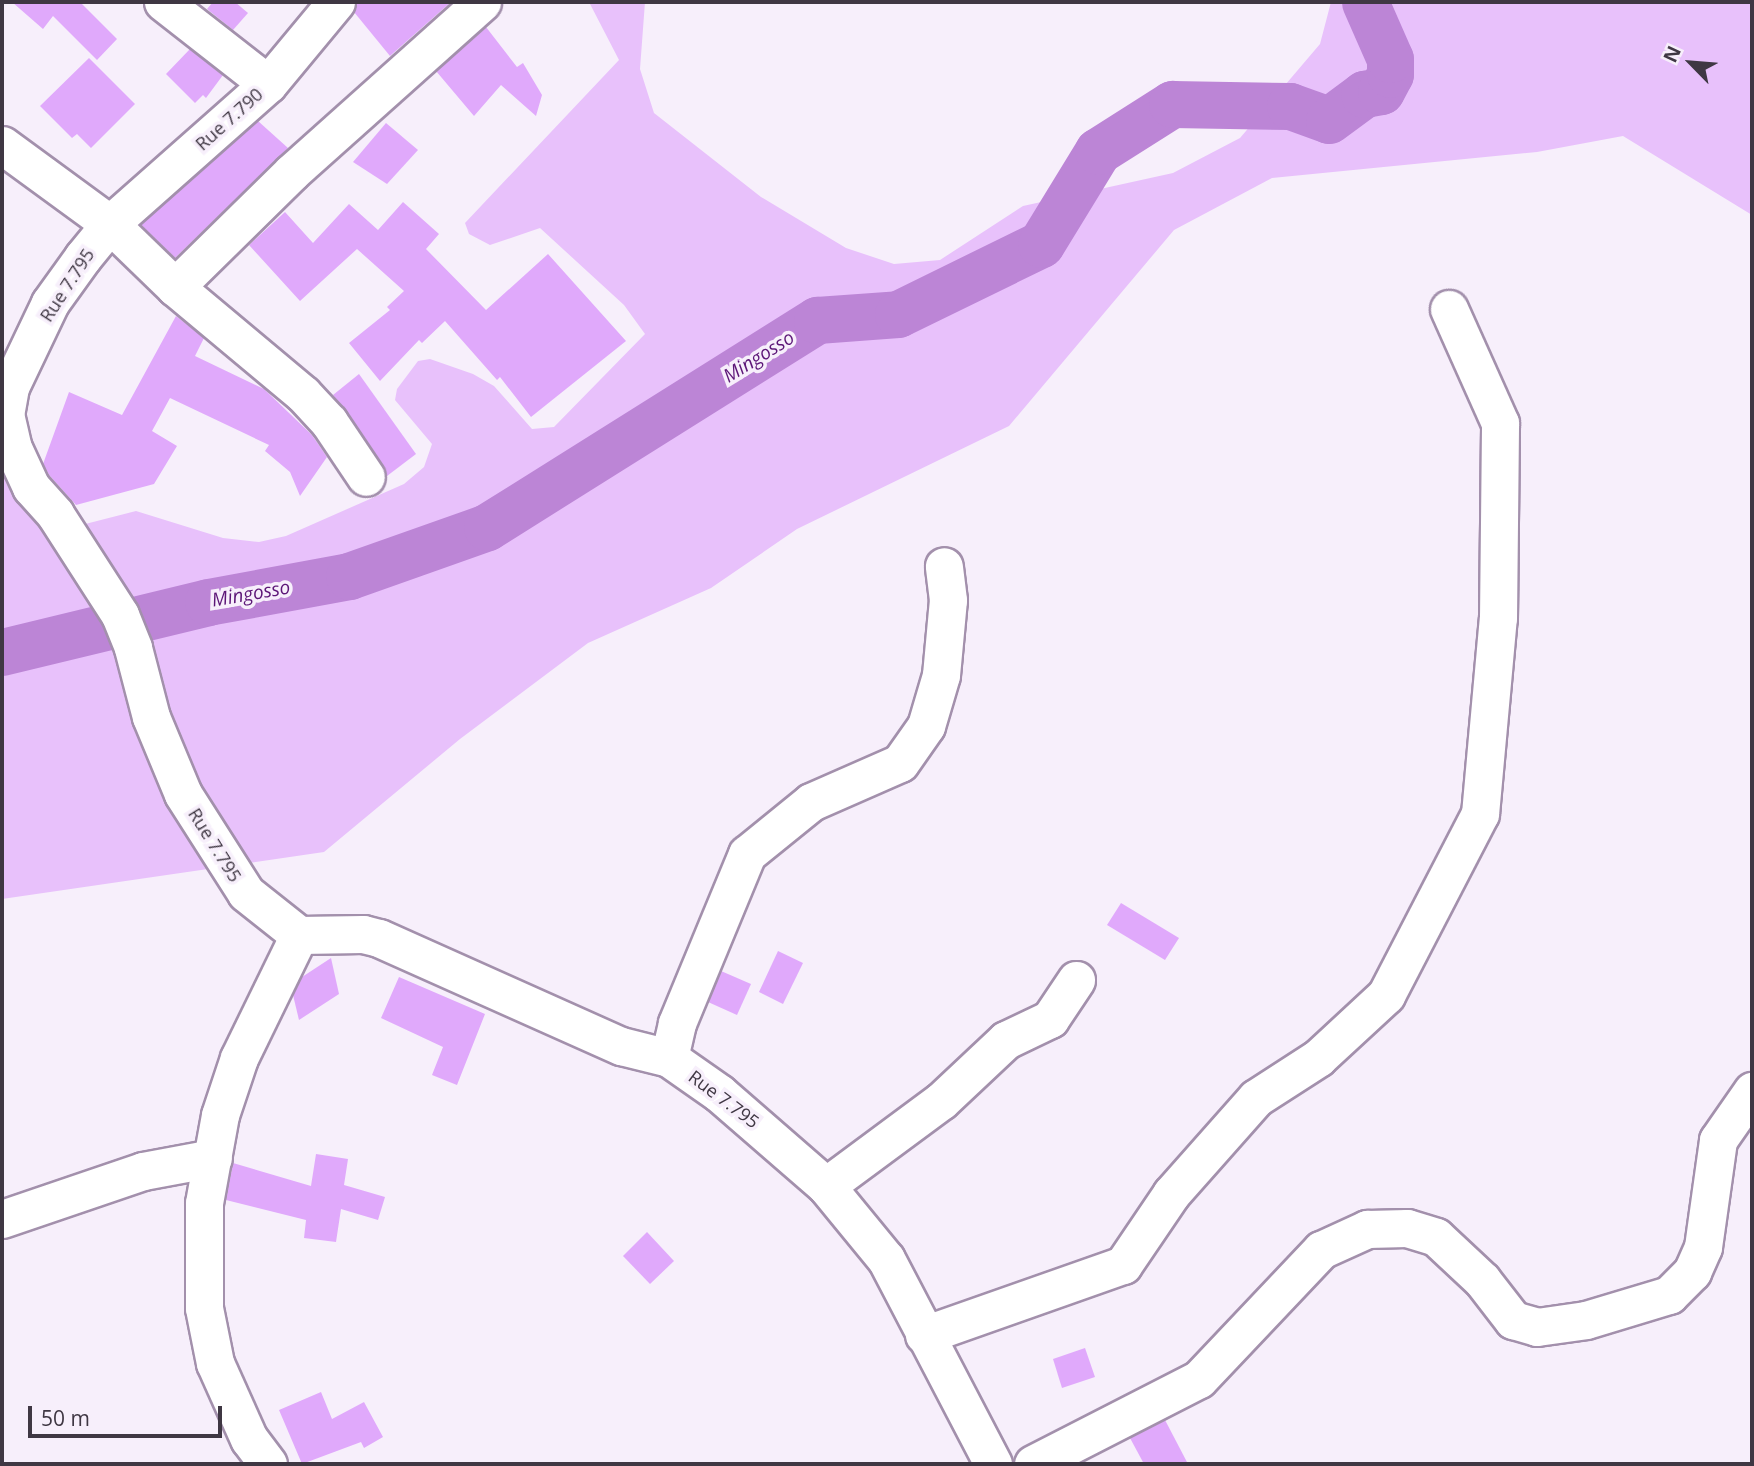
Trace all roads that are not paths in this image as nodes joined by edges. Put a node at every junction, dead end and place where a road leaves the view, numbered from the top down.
1 (163, 2) edge
2 (335, 2) edge
3 (482, 2) edge
4 (268, 84) junction
5 (2, 145) edge
6 (110, 224) junction
7 (175, 287) junction
8 (1449, 310) dead end
9 (14, 354) edge
10 (366, 477) dead end
11 (944, 566) dead end
12 (299, 935) junction
13 (1076, 980) dead end
14 (668, 1058) junction
15 (1752, 1091) edge
16 (213, 1158) junction
17 (826, 1186) junction
18 (2, 1219) edge
19 (924, 1335) junction
20 (268, 1464) edge
21 (993, 1464) edge
22 (1033, 1464) edge

1 - 4 street
2 - 4 street, Rue 7.790
3 - 7 street
4 - 6 street, Rue 7.790
5 - 6 street
6 - 7 street
6 - 9 street, Rue 7.795
7 - 10 street
8 - 19 street
9 - 12 street, Rue 7.795
11 - 14 street
12 - 14 street, Rue 7.795
12 - 16 street
13 - 17 street
14 - 17 street, Rue 7.795
15 - 22 street
16 - 18 street
16 - 20 street
17 - 19 street, Rue 7.795
19 - 21 street, Rue 7.795

